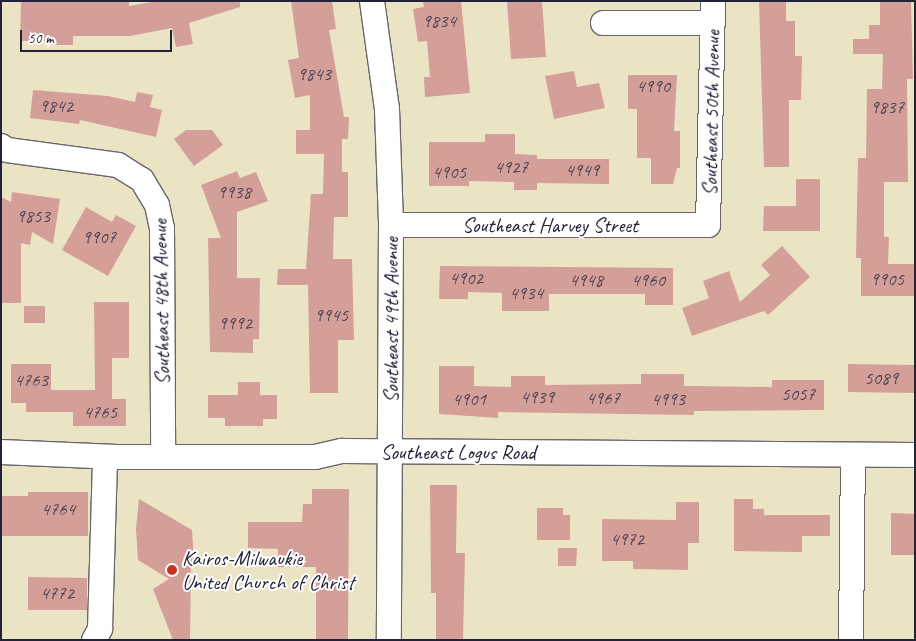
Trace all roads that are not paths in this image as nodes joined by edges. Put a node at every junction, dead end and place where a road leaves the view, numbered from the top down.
1 (372, 1) edge
2 (713, 12) edge
3 (604, 23) dead end
4 (1, 146) edge
5 (391, 225) junction
6 (708, 225) joint
7 (391, 451) junction
8 (1, 452) edge
9 (853, 454) junction
10 (915, 455) edge
11 (105, 457) junction
12 (163, 457) junction
13 (94, 640) edge
14 (389, 640) edge
15 (851, 640) edge

1 - 5 street, Southeast 49th Avenue
2 - 3 street
2 - 6 street, Southeast 50th Avenue
4 - 12 street, Southeast 48th Avenue
5 - 6 street, Southeast Harvey Street
5 - 7 street, Southeast 49th Avenue
7 - 9 street, Southeast Logus Road
7 - 12 street, Southeast Logus Road
7 - 14 street, Southeast 49th Avenue
8 - 11 street, Southeast Logus Road
9 - 10 street, Southeast Logus Road
9 - 15 street
11 - 12 street, Southeast Logus Road
11 - 13 street

